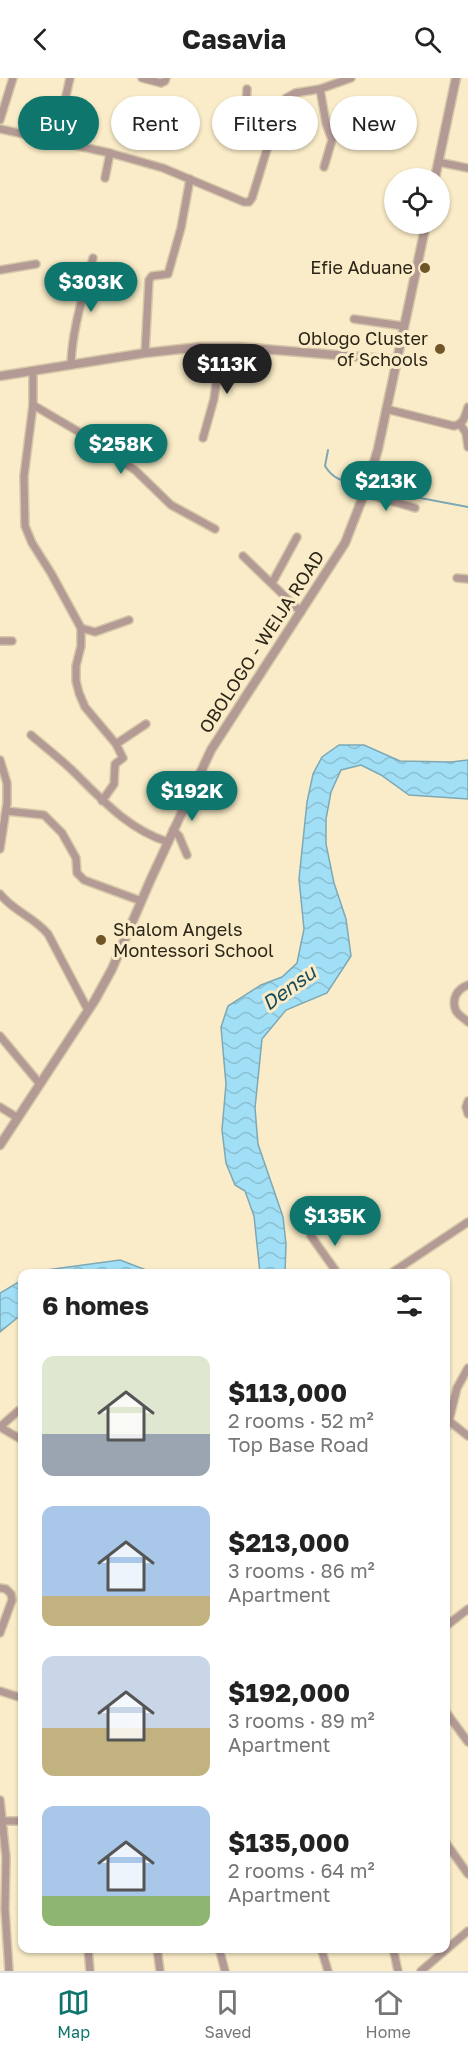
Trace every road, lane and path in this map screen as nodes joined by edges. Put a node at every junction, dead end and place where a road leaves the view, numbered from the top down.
1 (13, 78) edge
2 (70, 78) edge
3 (142, 78) edge
4 (166, 78) edge
5 (351, 78) edge
6 (456, 78) edge
7 (247, 88) dead end
8 (320, 89) junction
9 (66, 96) edge
10 (247, 96) edge
11 (288, 96) edge
12 (0, 120) edge
13 (0, 129) edge
14 (18, 133) edge
15 (98, 150) edge
16 (267, 150) edge
17 (110, 153) junction
18 (438, 162) junction
19 (324, 167) dead end
20 (437, 168) edge
21 (468, 168) edge
22 (105, 178) dead end
23 (190, 179) junction
24 (424, 234) edge
25 (93, 258) dead end
26 (36, 264) dead end
27 (0, 270) edge
28 (354, 319) dead end
29 (403, 326) junction
30 (220, 347) junction
31 (145, 353) junction
32 (397, 360) junction
33 (71, 365) junction
34 (33, 371) junction
35 (0, 376) edge
36 (33, 405) junction
37 (468, 407) edge
38 (386, 409) junction
39 (460, 424) junction
40 (203, 438) dead end
41 (468, 447) edge
42 (364, 493) junction
43 (415, 508) dead end
44 (215, 529) dead end
45 (297, 537) dead end
46 (243, 556) dead end
47 (457, 578) dead end
48 (468, 579) edge
49 (272, 583) junction
50 (301, 612) junction
51 (129, 620) dead end
52 (81, 628) junction
53 (0, 641) edge
54 (12, 641) dead end
55 (147, 724) dead end
56 (31, 735) dead end
57 (116, 744) junction
58 (1, 765) edge
59 (102, 801) junction
60 (6, 811) junction
61 (173, 831) junction
62 (168, 843) junction
63 (0, 849) edge
64 (187, 855) dead end
65 (0, 894) edge
66 (141, 901) junction
67 (468, 985) edge
68 (88, 1011) junction
69 (468, 1022) edge
70 (0, 1036) edge
71 (40, 1084) junction
72 (468, 1101) edge
73 (0, 1107) edge
74 (468, 1114) edge
75 (18, 1118) junction
76 (0, 1145) edge
77 (468, 1222) edge
78 (311, 1236) dead end
79 (334, 1269) edge
80 (398, 1269) edge
81 (468, 1368) edge
82 (18, 1411) edge
83 (450, 1413) edge
84 (450, 1426) edge
85 (0, 1427) edge
86 (468, 1436) edge
87 (18, 1438) edge
88 (0, 1588) edge
89 (468, 1609) edge
90 (450, 1623) edge
91 (0, 1633) edge
92 (0, 1691) edge
93 (18, 1697) edge
94 (450, 1717) edge
95 (468, 1728) edge
96 (466, 1739) edge
97 (0, 1800) edge
98 (3, 1821) junction
99 (18, 1821) edge
100 (450, 1849) edge
101 (468, 1874) edge
102 (468, 1931) edge
103 (450, 1946) edge
104 (88, 1953) edge
105 (158, 1953) edge
106 (220, 1953) edge
107 (323, 1953) edge
108 (394, 1953) edge
109 (442, 1953) edge
110 (9, 1971) edge
111 (90, 1971) edge
112 (160, 1971) edge
113 (225, 1971) edge
114 (328, 1971) edge
115 (398, 1971) edge
116 (421, 1971) edge

1 - 12 street
2 - 9 street
3 - 4 street
5 - 8 street
6 - 18 street
7 - 10 street
8 - 11 street
8 - 19 street
13 - 14 street
15 - 17 street
16 - 23 street
17 - 22 street
17 - 23 street
18 - 20 street
18 - 21 street
23 - 31 street
24 - 29 street, OBOLOGO - WEIJA ROAD
25 - 33 street
26 - 27 street
28 - 29 street
29 - 32 street, OBOLOGO - WEIJA ROAD
30 - 31 street
30 - 32 street
30 - 40 street
31 - 33 street
32 - 38 street, OBOLOGO - WEIJA ROAD
33 - 34 street
34 - 35 street
34 - 36 street
36 - 44 street
36 - 52 street
37 - 39 street
38 - 39 street
38 - 42 street, OBOLOGO - WEIJA ROAD
39 - 41 street
42 - 43 street
42 - 50 street, OBOLOGO - WEIJA ROAD
45 - 49 street
46 - 49 street
47 - 48 street
49 - 50 street
50 - 61 street, OBOLOGO - WEIJA ROAD
51 - 52 street
52 - 57 street
53 - 54 street
55 - 57 street
56 - 59 street
57 - 59 street
58 - 60 street
59 - 62 street
60 - 63 street
60 - 66 street
61 - 62 street, OBOLOGO - WEIJA ROAD
61 - 64 street
62 - 66 street, OBOLOGO - WEIJA ROAD
65 - 68 street
66 - 68 street, OBOLOGO - WEIJA ROAD
67 - 69 street
68 - 71 street, OBOLOGO - WEIJA ROAD
70 - 71 street
71 - 75 street, OBOLOGO - WEIJA ROAD
72 - 74 street
73 - 75 street
75 - 76 street, OBOLOGO - WEIJA ROAD
77 - 80 street
78 - 79 street
81 - 83 street
82 - 85 street
84 - 86 street
85 - 87 street
88 - 91 street
89 - 90 street
92 - 93 street
94 - 96 street
95 - 96 street
97 - 98 street
98 - 99 street
98 - 110 street
100 - 101 street
102 - 103 street
104 - 111 street
105 - 112 street
106 - 113 street
107 - 114 street
108 - 115 street
109 - 116 street

